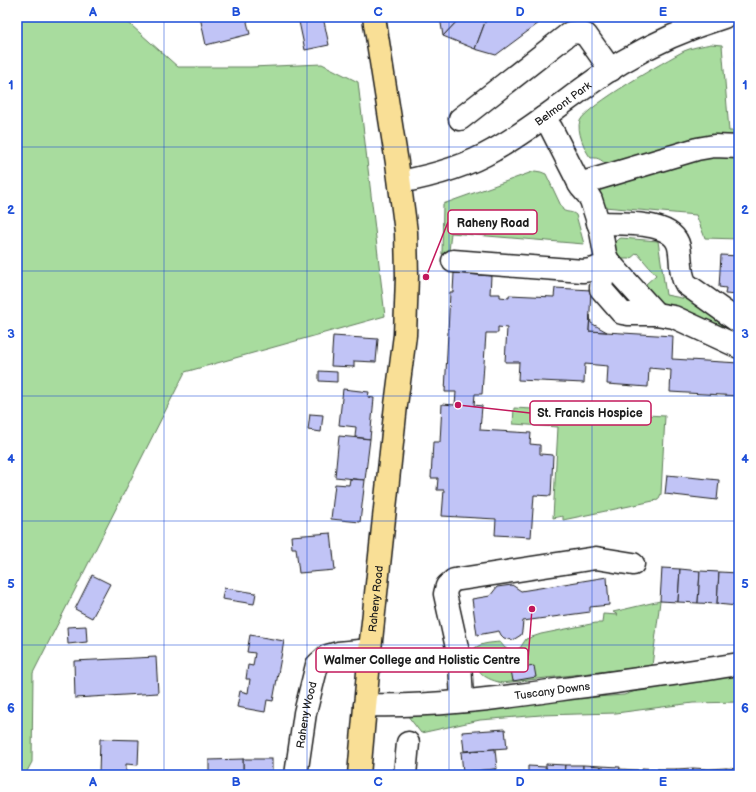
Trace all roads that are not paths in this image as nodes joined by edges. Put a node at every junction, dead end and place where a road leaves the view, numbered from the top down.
1 (374, 17) edge
2 (724, 17) edge
3 (583, 26) edge
4 (611, 70) junction
5 (543, 118) junction
6 (460, 119) dead end
7 (739, 147) edge
8 (400, 182) junction
9 (579, 184) junction
10 (598, 223) junction
11 (453, 260) dead end
12 (608, 261) junction
13 (739, 322) edge
14 (739, 347) edge
15 (633, 564) dead end
16 (370, 650) junction
17 (739, 664) edge
18 (462, 700) junction
19 (365, 705) junction
20 (408, 743) dead end
21 (296, 775) edge
22 (359, 775) edge
23 (405, 775) edge

1 - 8 main road, Raheny Road
2 - 4 street, Belmont Park
3 - 4 street
3 - 6 street
4 - 5 street, Belmont Park
5 - 8 street, Belmont Park
5 - 9 street
7 - 9 street
8 - 16 main road, Raheny Road
9 - 10 street
10 - 12 street
10 - 13 street
11 - 12 street
12 - 14 street
15 - 18 street
16 - 19 main road, Raheny Road
16 - 21 street, Raheny Wood
17 - 18 street, Tuscany Downs
18 - 19 street, Tuscany Downs
19 - 22 main road, Raheny Road
20 - 23 street

